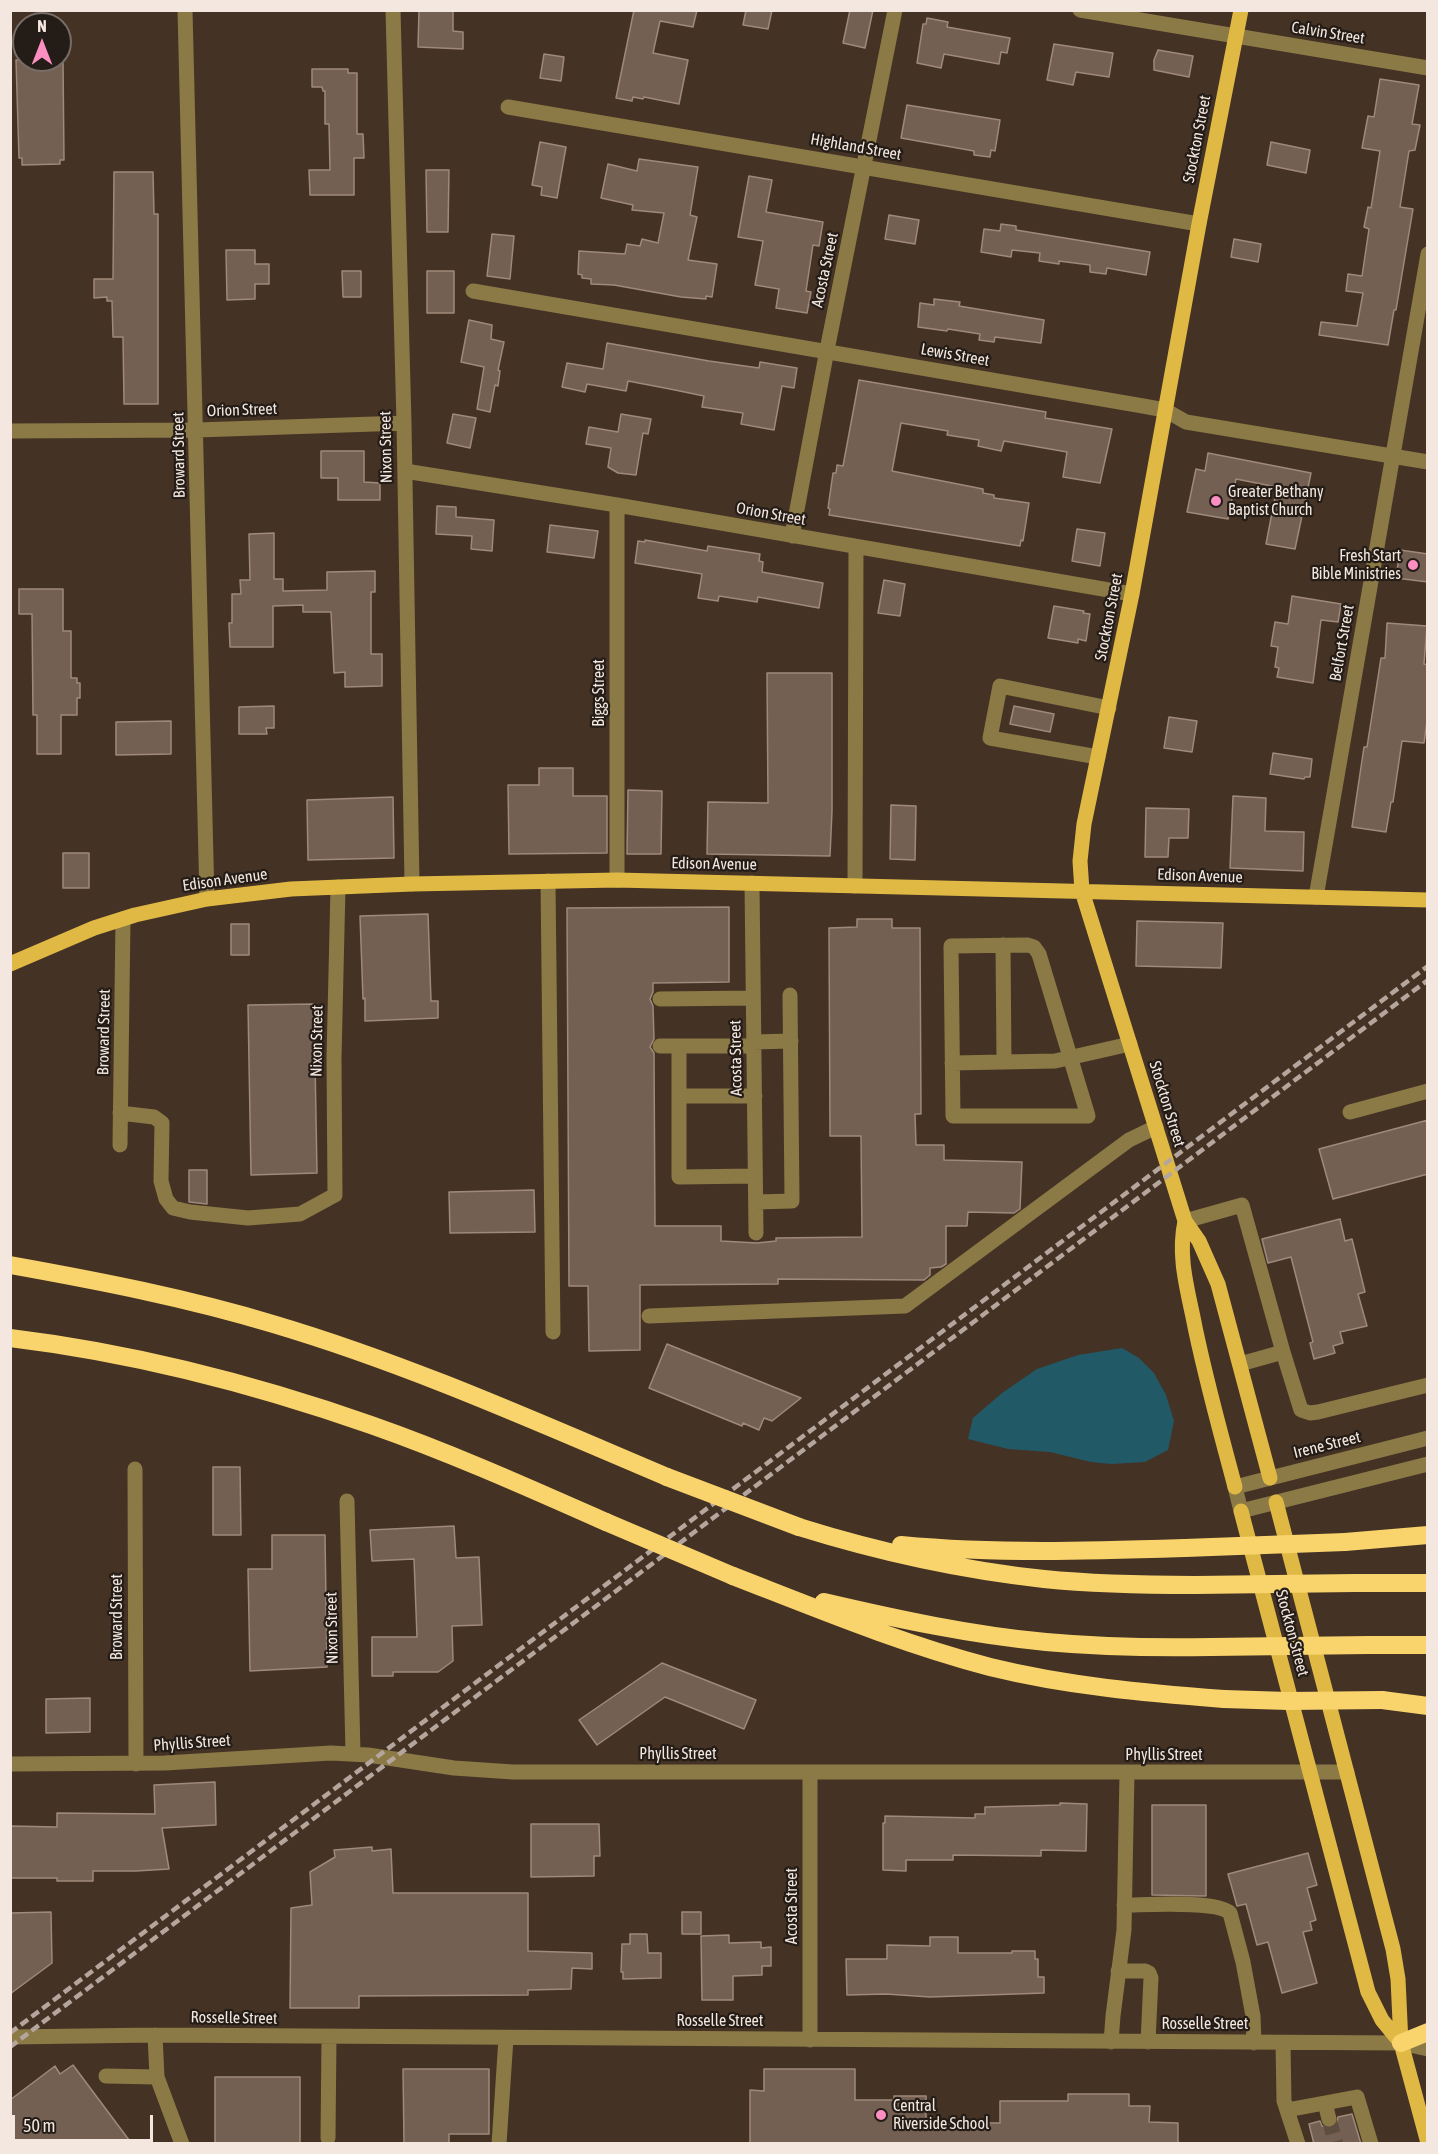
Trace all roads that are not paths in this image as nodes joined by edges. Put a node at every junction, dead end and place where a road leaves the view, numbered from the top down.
1 (185, 10) edge
2 (393, 10) edge
3 (895, 10) edge
4 (1080, 10) edge
5 (1241, 10) edge
6 (1236, 36) junction
7 (1428, 68) edge
8 (508, 107) dead end
9 (865, 166) junction
10 (1199, 224) junction
11 (1428, 254) edge
12 (473, 291) dead end
13 (827, 350) junction
14 (1165, 410) junction
15 (404, 423) junction
16 (197, 430) junction
17 (10, 431) edge
18 (1392, 456) junction
19 (1428, 462) edge
20 (405, 471) junction
21 (617, 505) junction
22 (792, 536) junction
23 (856, 548) junction
24 (1132, 594) junction
25 (1109, 708) junction
26 (1098, 757) junction
27 (548, 880) junction
28 (617, 880) junction
29 (752, 883) junction
30 (412, 884) junction
31 (855, 885) junction
32 (338, 887) junction
33 (1082, 891) junction
34 (1316, 897) junction
35 (207, 899) junction
36 (1428, 900) edge
37 (123, 919) junction
38 (1003, 945) junction
39 (10, 964) edge
40 (790, 994) dead end
41 (753, 998) junction
42 (660, 999) dead end
43 (791, 1041) junction
44 (754, 1044) junction
45 (1130, 1044) junction
46 (660, 1046) dead end
47 (679, 1046) junction
48 (1071, 1059) junction
49 (1004, 1062) junction
50 (952, 1063) junction
51 (1428, 1091) edge
52 (679, 1096) junction
53 (754, 1096) junction
54 (1350, 1112) dead end
55 (120, 1113) junction
56 (1155, 1127) junction
57 (120, 1145) dead end
58 (755, 1176) junction
59 (756, 1202) junction
60 (1185, 1221) junction
61 (756, 1233) dead end
62 (10, 1265) edge
63 (649, 1316) dead end
64 (553, 1332) dead end
65 (10, 1338) edge
66 (1283, 1352) junction
67 (1240, 1364) junction
68 (1428, 1385) edge
69 (1428, 1438) edge
70 (1428, 1464) edge
71 (135, 1469) dead end
72 (1269, 1478) junction
73 (1235, 1487) junction
74 (347, 1501) dead end
75 (1276, 1502) junction
76 (1241, 1511) junction
77 (799, 1527) junction
78 (1428, 1535) edge
79 (733, 1576) junction
80 (1428, 1583) edge
81 (1428, 1645) edge
82 (1382, 1700) junction
83 (1428, 1700) edge
84 (1428, 1706) edge
85 (353, 1754) junction
86 (10, 1764) edge
87 (136, 1764) junction
88 (810, 1773) junction
89 (1127, 1773) junction
90 (1310, 1773) junction
91 (1347, 1773) junction
92 (1124, 1905) junction
93 (1119, 1971) junction
94 (1428, 2032) edge
95 (155, 2035) junction
96 (10, 2037) edge
97 (329, 2037) junction
98 (506, 2038) junction
99 (810, 2040) junction
100 (1112, 2042) junction
101 (1149, 2042) junction
102 (1254, 2043) junction
103 (1283, 2043) junction
104 (1401, 2043) junction
105 (1428, 2049) edge
106 (106, 2076) dead end
107 (157, 2077) junction
108 (1422, 2099) edge
109 (1325, 2103) junction
110 (1287, 2110) junction
111 (1329, 2119) tunnel mouth
112 (328, 2138) dead end
113 (1428, 2143) edge
114 (183, 2144) edge
115 (499, 2144) edge
116 (1298, 2144) edge
117 (1371, 2144) edge

1 - 16 street, Broward Street
2 - 15 street, Nixon Street
3 - 9 street, Acosta Street
4 - 6 street, Calvin Street
5 - 6 main road, Stockton Street
6 - 7 street, Calvin Street
6 - 10 main road, Stockton Street
8 - 9 street, Highland Street
9 - 10 street, Highland Street
9 - 13 street, Acosta Street
10 - 14 main road, Stockton Street
11 - 18 street, Belfort Street
12 - 13 street, Lewis Street
13 - 14 street, Lewis Street
13 - 22 street, Acosta Street
14 - 18 street, Lewis Street
14 - 24 main road, Stockton Street
15 - 16 street, Orion Street
15 - 20 street, Nixon Street
16 - 17 street, Orion Street
16 - 35 street, Broward Street
18 - 19 street, Lewis Street
18 - 34 street, Belfort Street
20 - 21 street, Orion Street
20 - 30 street, Nixon Street
21 - 22 street, Orion Street
21 - 28 street, Biggs Street
22 - 23 street, Orion Street
23 - 24 street, Orion Street
23 - 31 street
24 - 25 main road, Stockton Street
25 - 26 main road, Stockton Street
25 - 26 street
26 - 33 main road, Stockton Street
27 - 28 main road, Edison Avenue
27 - 30 main road, Edison Avenue
27 - 64 street
28 - 29 main road, Edison Avenue
29 - 31 main road, Edison Avenue
29 - 41 street, Acosta Street
30 - 32 main road, Edison Avenue
31 - 33 main road, Edison Avenue
32 - 35 main road, Edison Avenue
32 - 55 street, Nixon Street
33 - 34 main road, Edison Avenue
33 - 45 main road, Stockton Street
34 - 36 main road, Edison Avenue
35 - 37 main road, Edison Avenue
37 - 39 main road, Edison Avenue
37 - 55 street, Broward Street
38 - 48 street
38 - 49 street
38 - 50 street
40 - 43 street
41 - 42 street
41 - 44 street, Acosta Street
43 - 44 street
43 - 59 street
44 - 47 street
44 - 53 street, Acosta Street
45 - 48 street
45 - 56 main road, Stockton Street
46 - 47 street
47 - 52 street
48 - 49 street
48 - 50 street
49 - 50 street
51 - 54 street
52 - 53 street
52 - 58 street
53 - 58 street, Acosta Street
55 - 57 street, Broward Street
56 - 60 main road, Stockton Street
56 - 63 street
58 - 59 street, Acosta Street
59 - 61 street, Acosta Street
60 - 66 street
60 - 67 main road, Stockton Street
60 - 73 main road, Stockton Street
62 - 77 highway, bridge
65 - 79 highway, bridge
66 - 67 street
66 - 68 street
67 - 72 main road, Stockton Street
69 - 72 street, Irene Street
70 - 75 street
71 - 87 street, Broward Street
72 - 73 street, Irene Street
72 - 75 street, Stockton Street
73 - 76 street, Stockton Street
74 - 85 street, Nixon Street
75 - 76 street
75 - 91 main road, Stockton Street
76 - 90 main road, Stockton Street
77 - 78 highway, bridge
77 - 80 highway, bridge
79 - 81 highway, bridge
79 - 82 highway, bridge
82 - 83 highway
82 - 84 highway
85 - 87 street, Phyllis Street
85 - 88 street, Phyllis Street
86 - 87 street, Phyllis Street
88 - 89 street, Phyllis Street
88 - 99 street, Acosta Street
89 - 90 street, Phyllis Street
89 - 92 street
90 - 91 street, Phyllis Street
90 - 104 main road, Stockton Street
91 - 104 main road, Stockton Street
92 - 93 street
92 - 102 street
93 - 100 street
93 - 101 street
94 - 104 highway
95 - 96 street, Rosselle Street
95 - 97 street, Rosselle Street
95 - 107 street
97 - 98 street, Rosselle Street
97 - 112 street
98 - 99 street, Rosselle Street
98 - 115 street
99 - 100 street, Rosselle Street
100 - 101 street, Rosselle Street
101 - 102 street, Rosselle Street
102 - 103 street, Rosselle Street
103 - 104 street, Rosselle Street
103 - 110 street
104 - 105 street, Rosselle Street
104 - 108 main road, Stockton Street
106 - 107 street
107 - 114 street
108 - 113 main road, Stockton Street
109 - 110 street
109 - 111 street
109 - 117 street
110 - 116 street

